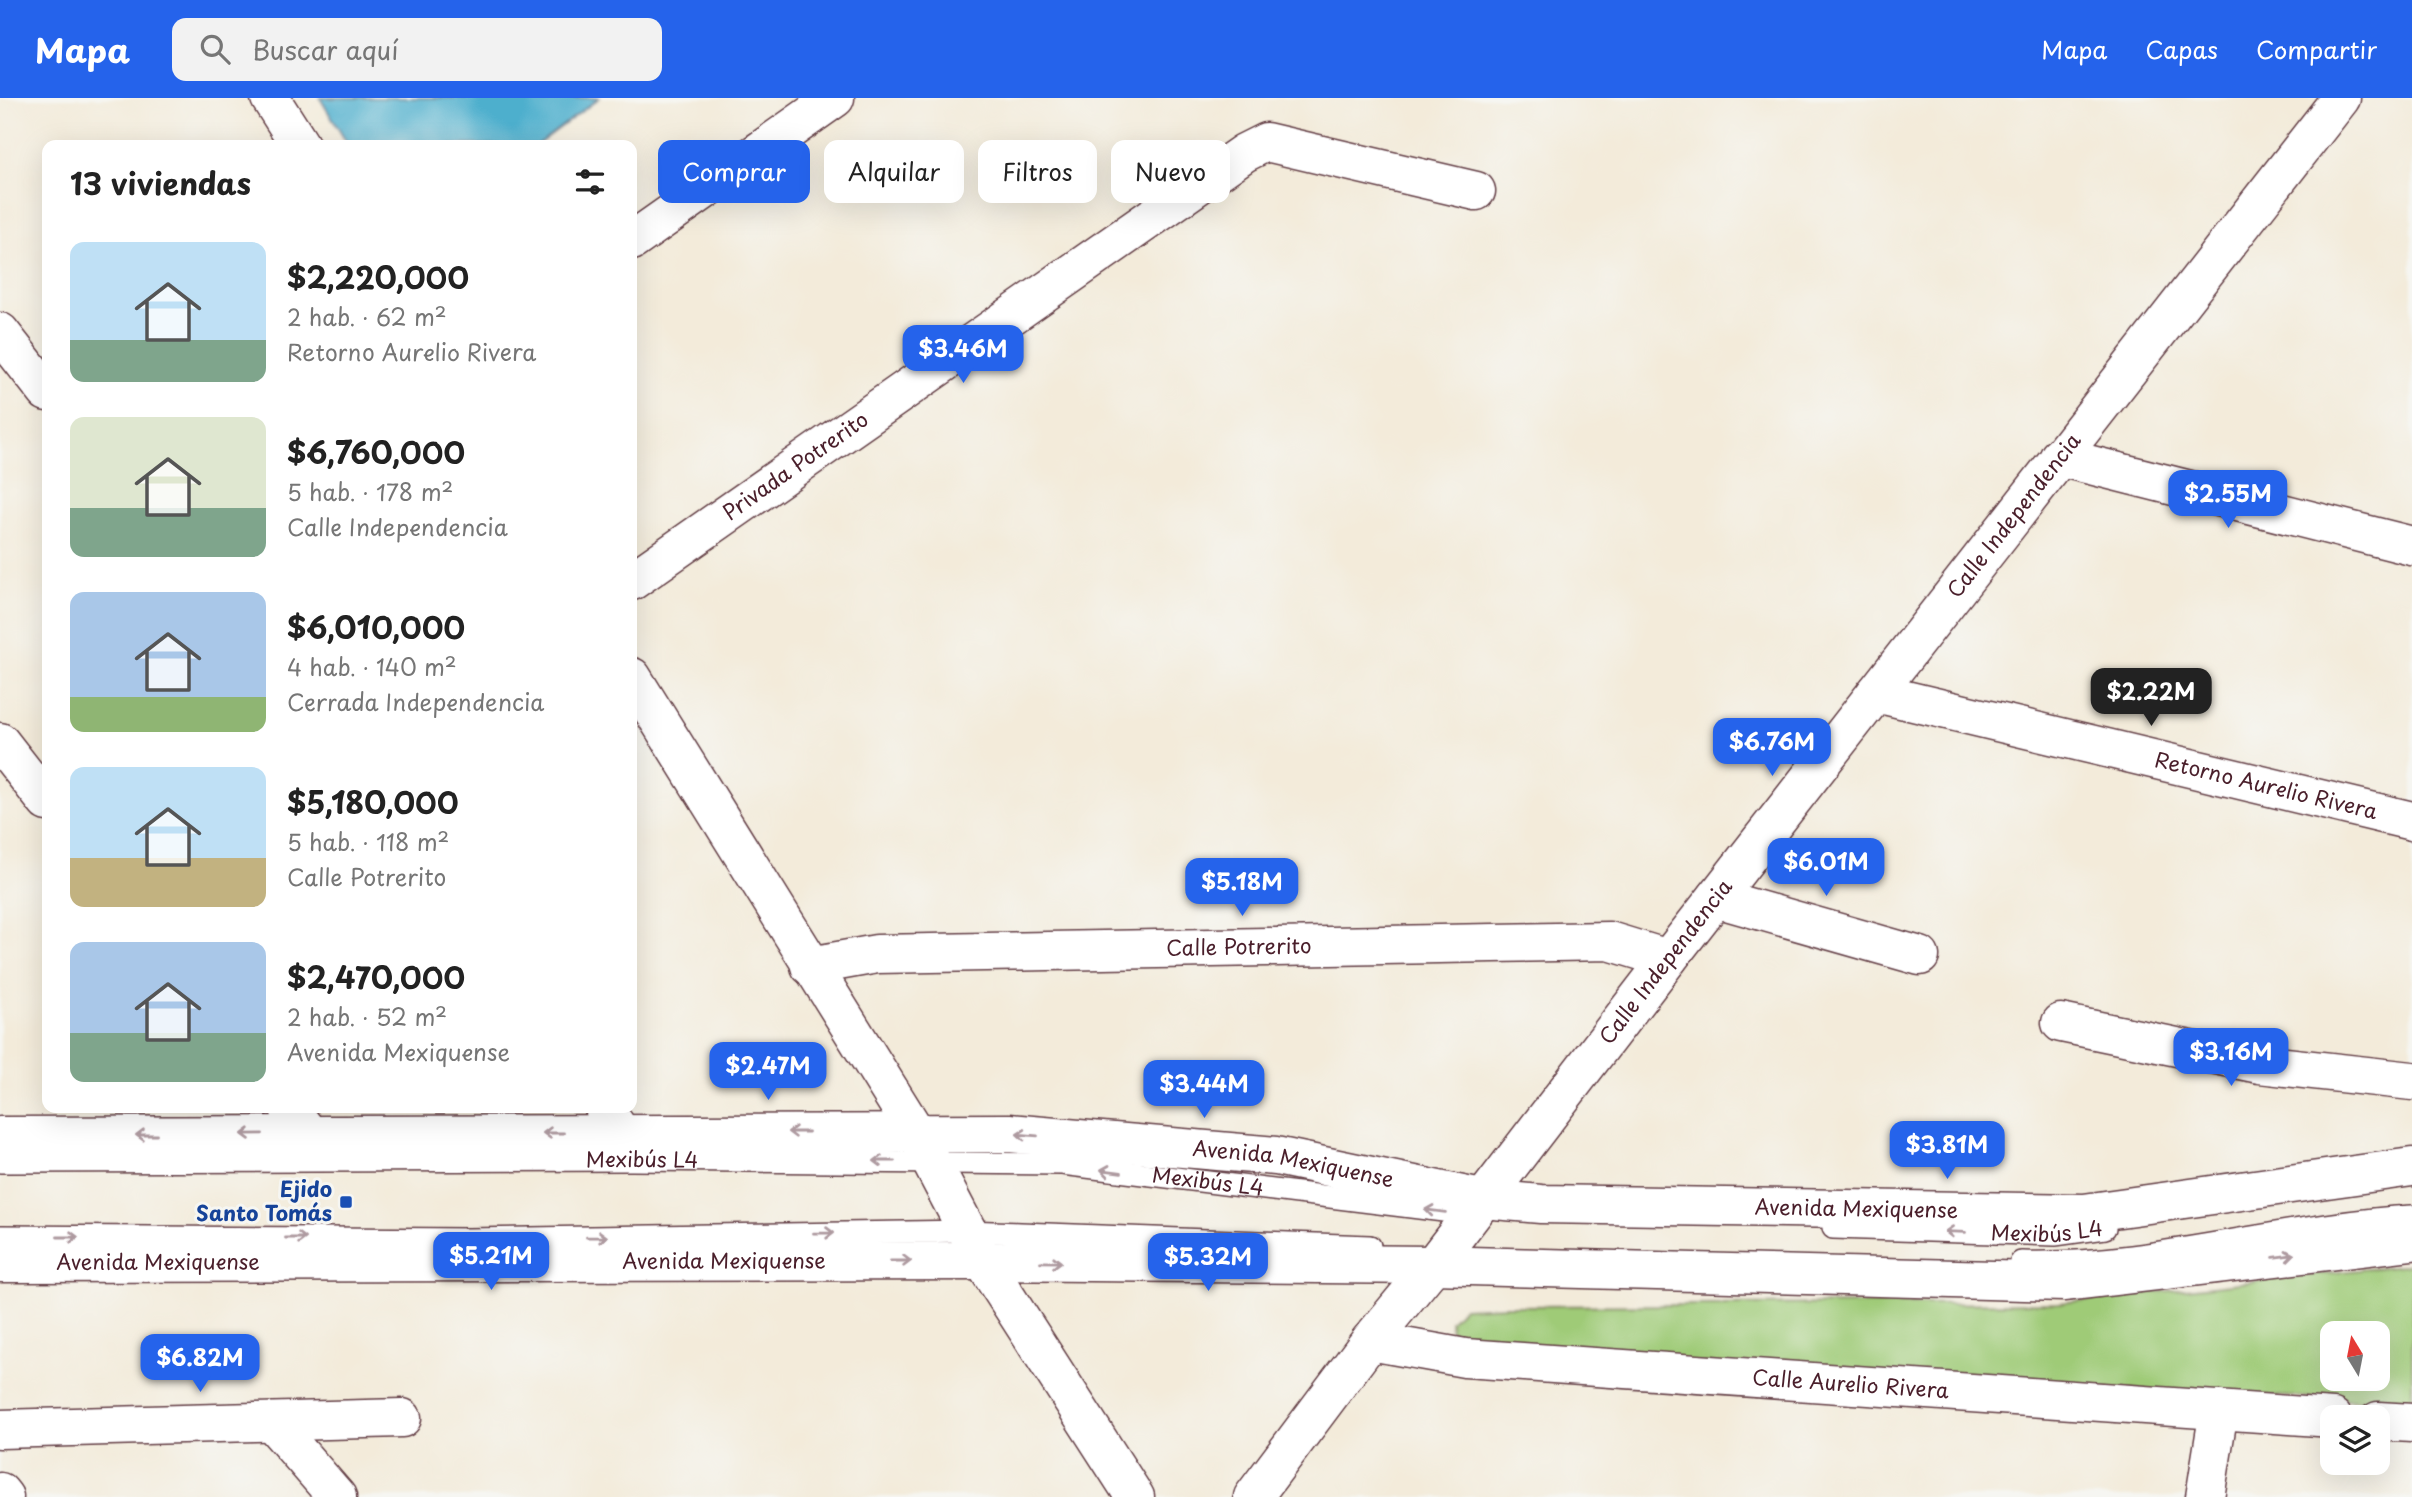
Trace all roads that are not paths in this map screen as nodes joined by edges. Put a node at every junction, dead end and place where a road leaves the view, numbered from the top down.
1 (270, 98) edge
2 (835, 98) edge
3 (2341, 98) edge
4 (297, 140) edge
5 (1476, 191) dead end
6 (637, 237) edge
7 (0, 332) edge
8 (42, 386) edge
9 (2059, 457) junction
10 (2412, 546) edge
11 (637, 577) edge
12 (637, 685) edge
13 (1876, 693) junction
14 (0, 742) edge
15 (42, 796) edge
16 (2412, 821) edge
17 (1716, 898) junction
18 (1920, 956) dead end
19 (1668, 959) junction
20 (810, 966) junction
21 (2061, 1023) dead end
22 (2412, 1081) edge
23 (612, 1120) edge
24 (299, 1121) edge
25 (0, 1136) edge
26 (923, 1147) junction
27 (0, 1162) edge
28 (2412, 1167) edge
29 (2412, 1184) edge
30 (1476, 1207) junction
31 (2412, 1216) edge
32 (0, 1237) edge
33 (2412, 1241) edge
34 (975, 1246) junction
35 (1439, 1257) junction
36 (0, 1263) edge
37 (1370, 1341) junction
38 (2219, 1410) junction
39 (2320, 1417) edge
40 (402, 1418) dead end
41 (272, 1422) junction
42 (2390, 1422) edge
43 (2412, 1423) edge
44 (0, 1429) edge
45 (0, 1492) edge
46 (4, 1497) edge
47 (337, 1497) edge
48 (1135, 1497) edge
49 (1253, 1497) edge
50 (2205, 1497) edge

1 - 4 street
2 - 6 street
3 - 9 street, Calle Independencia
5 - 11 street, Privada Potrerito
7 - 8 street
9 - 10 street
9 - 13 street, Calle Independencia
12 - 20 street
13 - 16 street, Retorno Aurelio Rivera
13 - 17 street, Calle Independencia
14 - 15 street
17 - 18 street
17 - 19 street, Calle Independencia
19 - 20 street, Calle Potrerito
19 - 30 street, Calle Independencia
20 - 26 street
21 - 22 street
23 -> 24 street, Avenida Mexiquense
26 -> 23 street, Avenida Mexiquense
24 -> 25 street, Avenida Mexiquense
26 -> 27 lane, Mexibús L4
30 -> 26 street, Avenida Mexiquense
26 - 34 street
28 - 30 street, Avenida Mexiquense
29 -> 30 lane, Mexibús L4
30 - 35 street, Calle Independencia
31 - 35 lane, Mexibús L4
32 -> 34 lane
35 -> 33 street, Avenida Mexiquense
34 -> 35 street, Avenida Mexiquense
36 -> 34 street, Avenida Mexiquense
34 - 48 street
35 - 37 street, Calle Independencia
37 - 38 street, Calle Aurelio Rivera
37 - 49 street, Calle Independencia
38 - 39 street, Calle Aurelio Rivera
38 - 50 street
40 - 41 street
41 - 44 street
41 - 47 street
42 - 43 street
45 - 46 street

